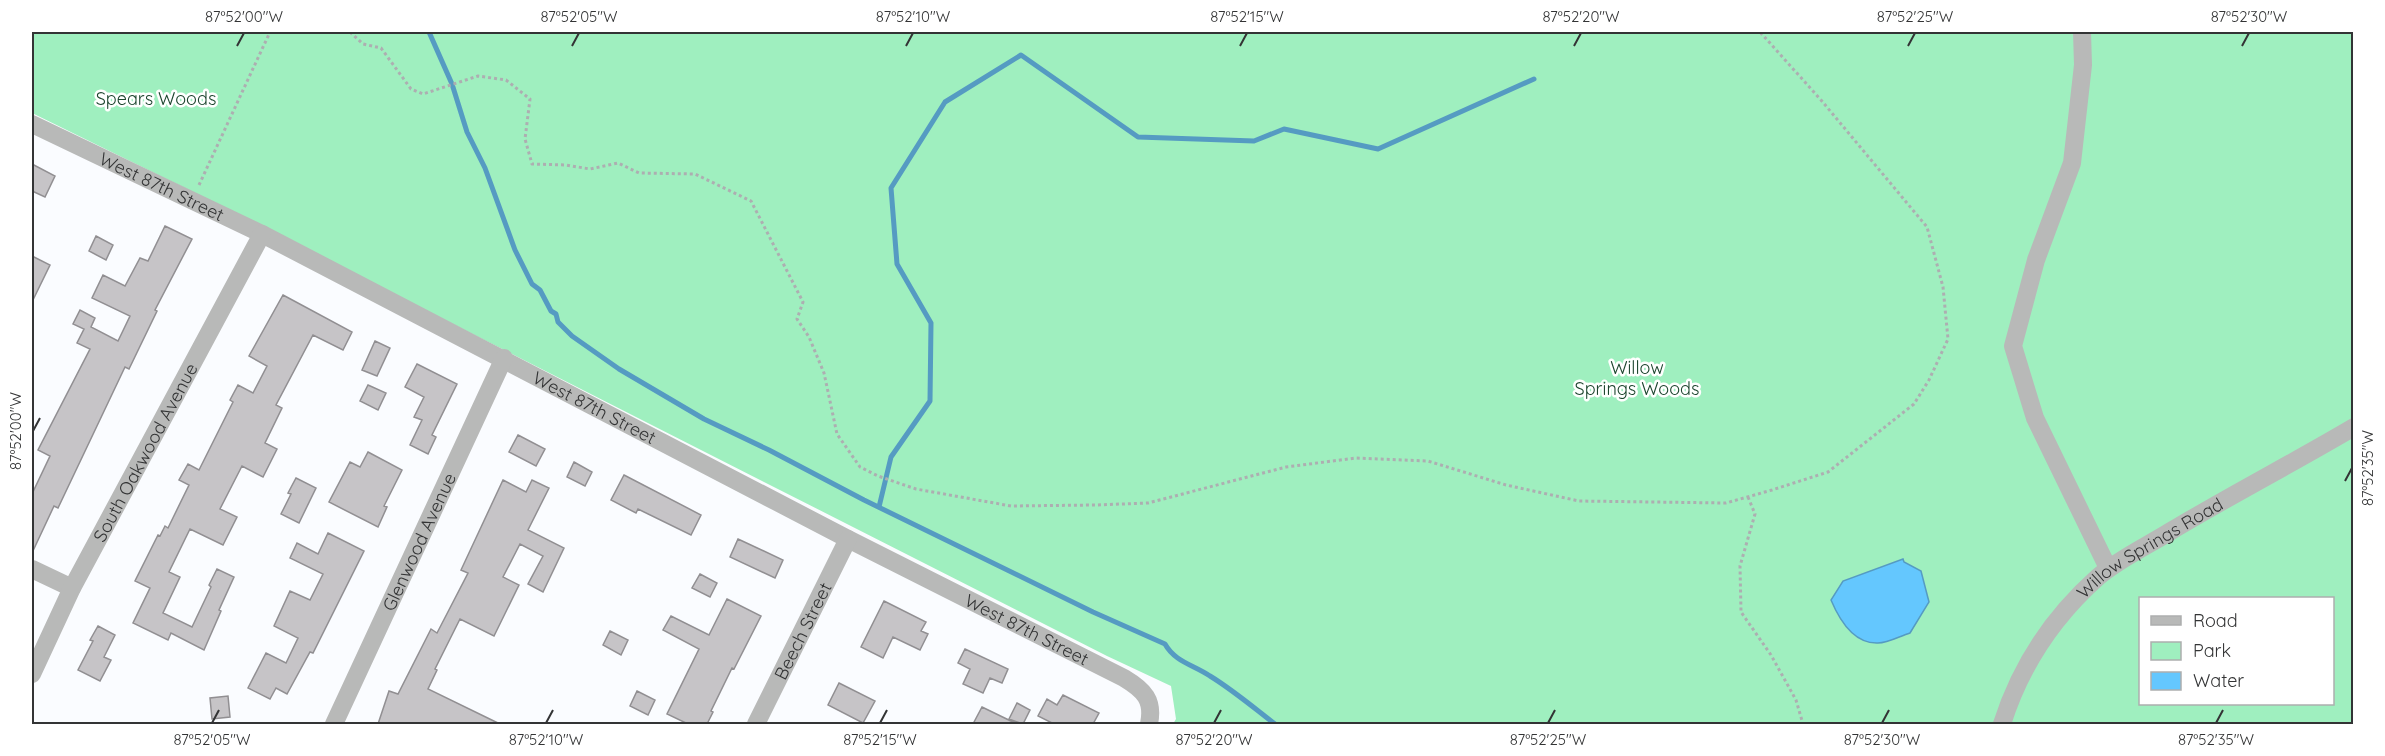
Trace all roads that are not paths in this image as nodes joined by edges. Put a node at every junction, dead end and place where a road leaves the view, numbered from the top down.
1 (2082, 32) edge
2 (32, 123) edge
3 (262, 234) junction
4 (504, 358) junction
5 (2354, 427) edge
6 (848, 539) junction
7 (2108, 568) junction
8 (32, 569) edge
9 (72, 588) junction
10 (32, 674) edge
11 (334, 724) edge
12 (756, 724) edge
13 (1149, 724) edge
14 (2002, 724) edge

1 - 7 street
2 - 3 street, West 87th Street
3 - 4 street, West 87th Street
3 - 9 street, South Oakwood Avenue
4 - 6 street, West 87th Street
4 - 11 street, Glenwood Avenue
5 - 7 street, Willow Springs Road
6 - 12 street, Beech Street
6 - 13 street, West 87th Street
7 - 14 street, Willow Springs Road
8 - 9 street
9 - 10 street, South Oakwood Avenue

